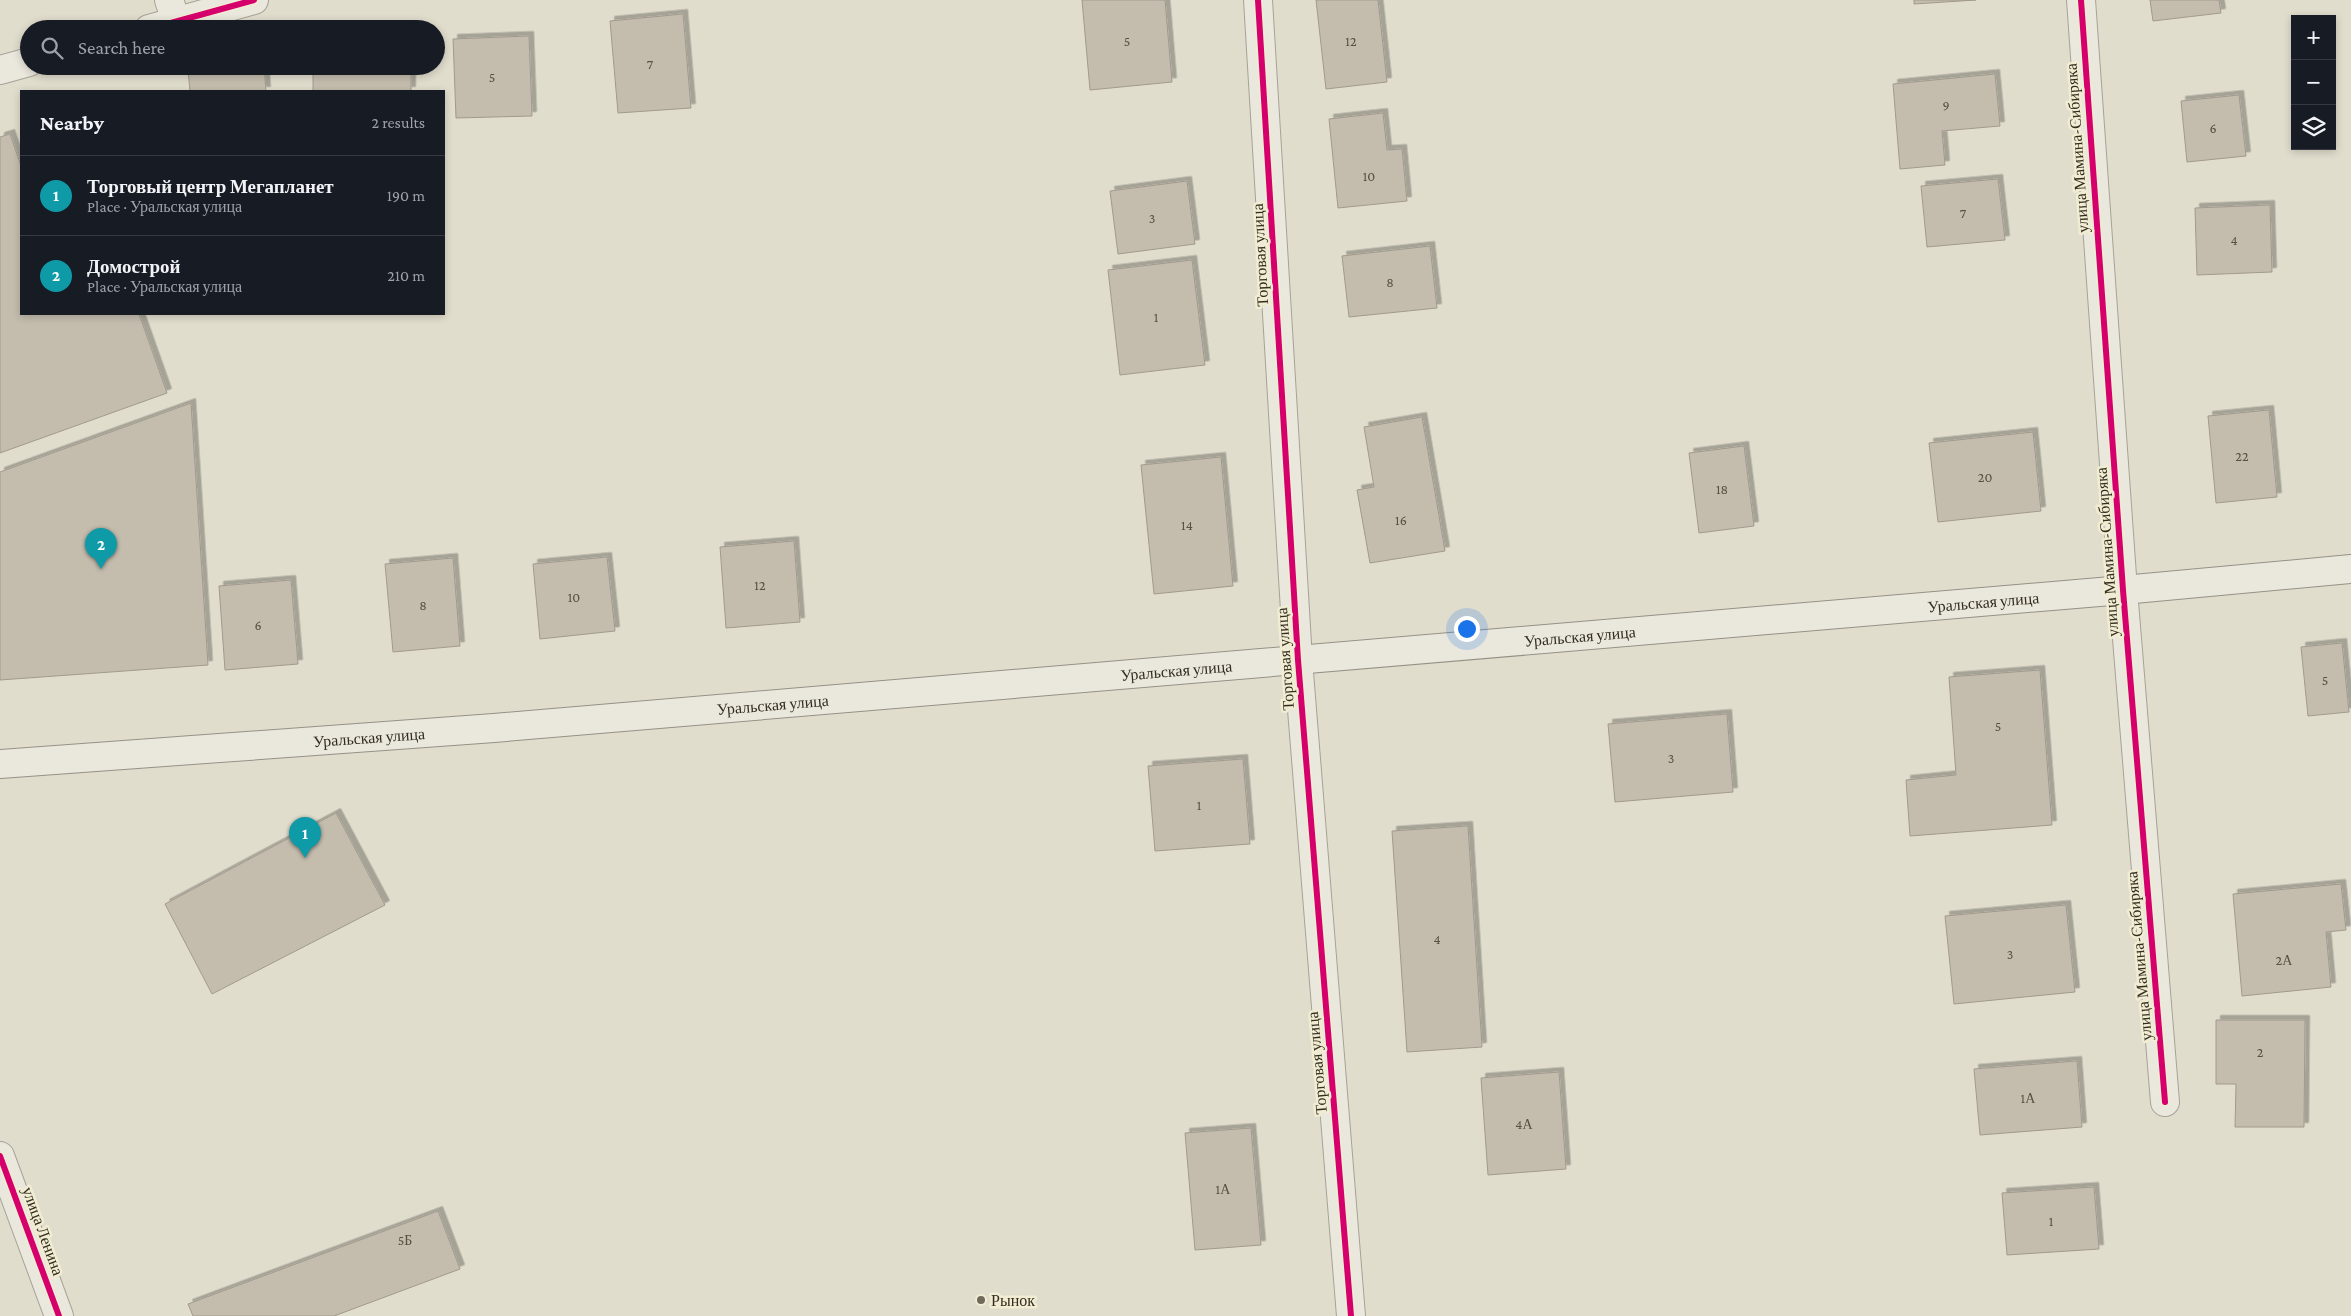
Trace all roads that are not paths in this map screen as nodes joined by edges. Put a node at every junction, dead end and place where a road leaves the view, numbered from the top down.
1 (254, 0) edge
2 (1258, 0) edge
3 (2081, 0) edge
4 (173, 11) edge
5 (161, 20) edge
6 (20, 64) edge
7 (0, 70) edge
8 (2351, 569) edge
9 (2123, 590) junction
10 (1298, 660) junction
11 (0, 764) edge
12 (2165, 1102) dead end
13 (0, 1156) edge
14 (59, 1316) edge
15 (1350, 1316) edge

1 - 4 street
2 - 10 street, Торговая улица
3 - 9 street, улица Мамина-Сибиряка
4 - 5 street
6 - 7 street
8 - 9 street, Уральская улица
9 - 10 street, Уральская улица
9 - 12 street, улица Мамина-Сибиряка
10 - 11 street, Уральская улица
10 - 15 street, Торговая улица
13 - 14 street, улица Ленина

